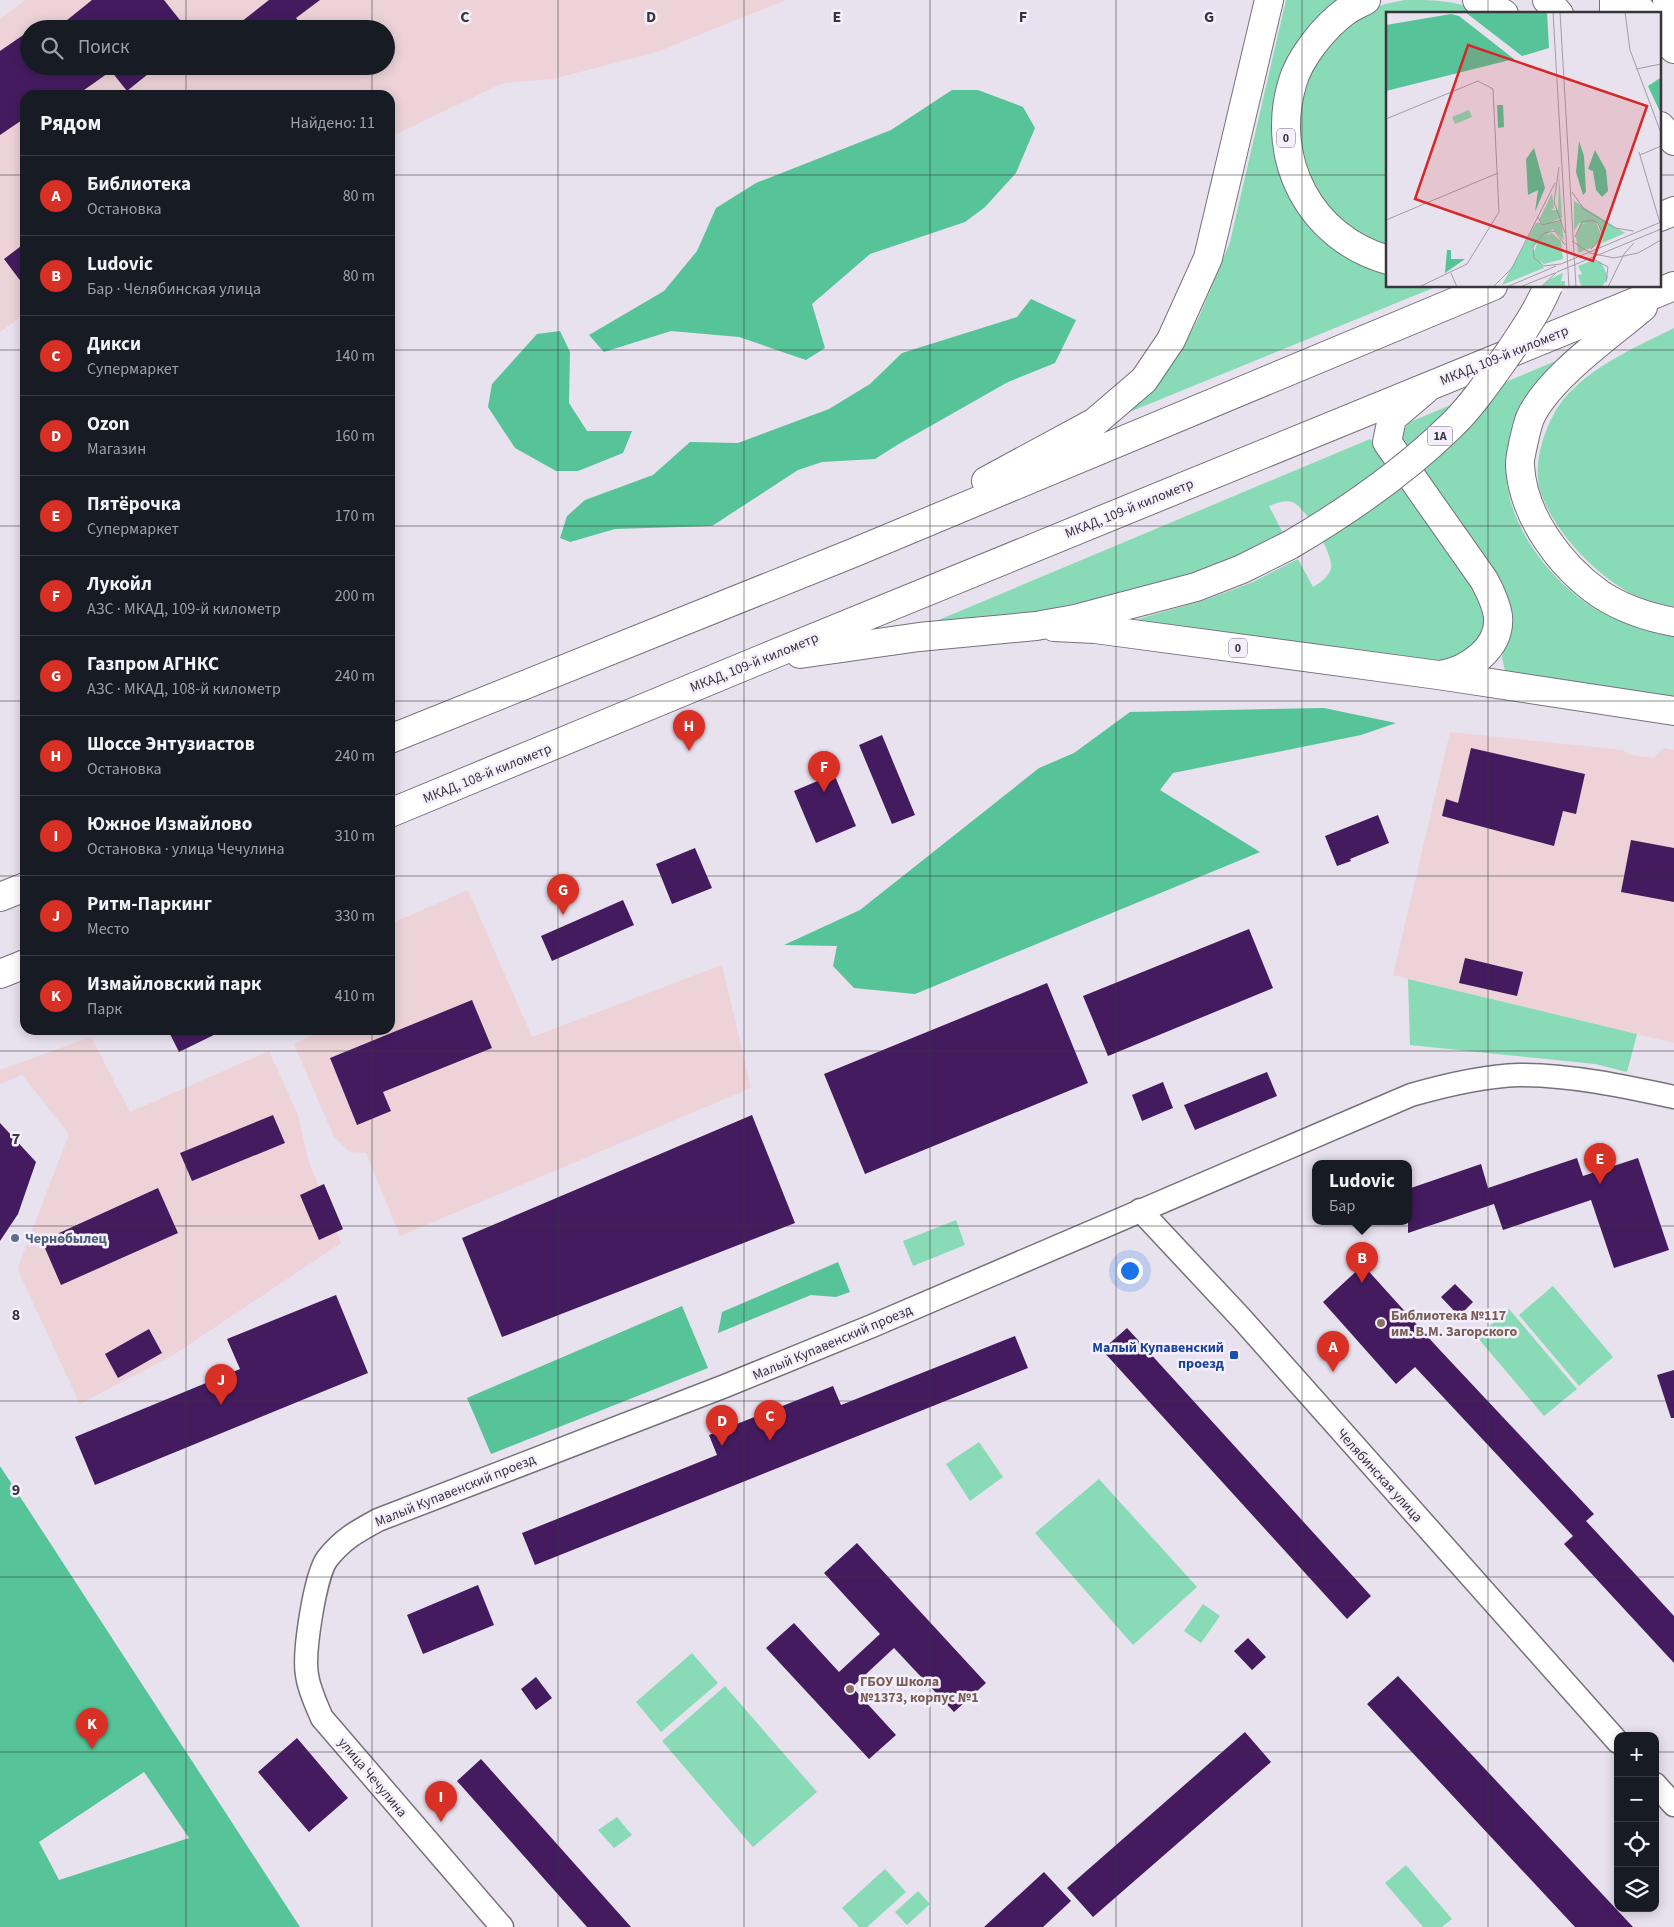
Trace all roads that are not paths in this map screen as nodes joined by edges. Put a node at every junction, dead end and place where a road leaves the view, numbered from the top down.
1 (1269, 0) edge
2 (1366, 0) edge
3 (1477, 0) edge
4 (1546, 0) edge
5 (1632, 0) edge
6 (1667, 0) edge
7 (1501, 12) edge
8 (1557, 12) edge
9 (1642, 12) edge
10 (1674, 21) edge
11 (1662, 35) edge
12 (1674, 49) edge
13 (1674, 211) edge
14 (1662, 216) edge
15 (1386, 259) edge
16 (1488, 288) edge
17 (1547, 288) edge
18 (1668, 289) edge
19 (1430, 385) junction
20 (853, 553) junction
21 (1674, 622) edge
22 (1036, 626) junction
23 (757, 661) junction
24 (1438, 675) junction
25 (1674, 711) edge
26 (585, 733) joint
27 (395, 737) edge
28 (395, 811) edge
29 (20, 889) edge
30 (0, 897) edge
31 (20, 966) edge
32 (0, 974) edge
33 (1674, 1097) edge
34 (1140, 1210) junction
35 (322, 1718) joint
36 (1614, 1737) edge
37 (1659, 1788) edge
38 (1674, 1805) edge
39 (502, 1927) edge

1 - 20 main road
2 - 15 main road, 0
3 - 7 main road
4 - 8 main road
5 - 9 main road
6 - 10 main road
11 - 12 main road
13 - 14 main road
16 - 20 main road
17 - 22 main road, 1A, bridge
18 - 19 main road, МКАД, 109-й километр
18 - 21 main road
19 - 23 main road, МКАД, 109-й километр
19 - 24 main road
20 - 27 main road
22 - 23 main road, 0
22 - 24 main road, 0
23 - 26 main road, МКАД, 109-й километр
24 - 25 main road, 0
26 - 28 main road, МКАД, 108-й километр
29 - 30 main road
31 - 32 main road
33 - 34 street, Малый Купавенский проезд
34 - 35 street, Малый Купавенский проезд
34 - 36 street, Челябинская улица
35 - 39 street, улица Чечулина
37 - 38 street

